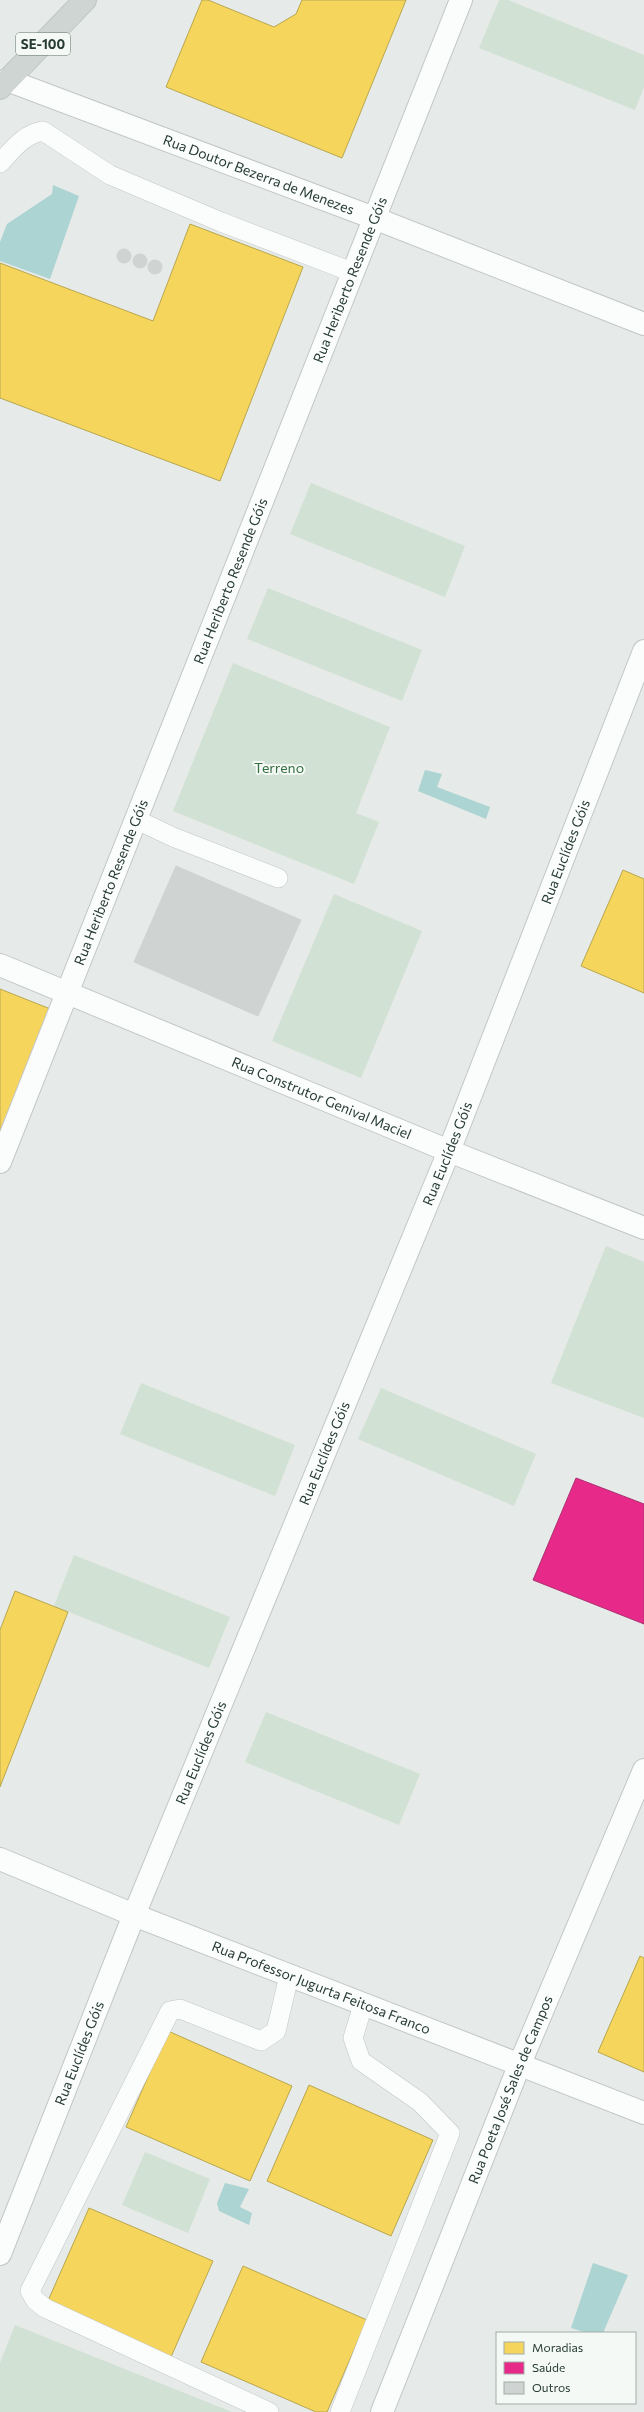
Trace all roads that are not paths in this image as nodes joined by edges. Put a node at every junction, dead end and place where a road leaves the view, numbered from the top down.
1 (85, 0) edge
2 (461, 0) edge
3 (4, 84) edge
4 (0, 163) edge
5 (374, 218) junction
6 (352, 272) junction
7 (644, 324) edge
8 (644, 651) edge
9 (135, 818) junction
10 (278, 878) dead end
11 (0, 965) edge
12 (67, 992) junction
13 (449, 1151) junction
14 (0, 1162) edge
15 (644, 1228) edge
16 (644, 1770) edge
17 (0, 1859) edge
18 (134, 1915) junction
19 (289, 1976) junction
20 (363, 2005) junction
21 (519, 2066) junction
22 (644, 2113) edge
23 (0, 2254) edge
24 (269, 2412) edge
25 (340, 2412) edge
26 (382, 2412) edge

1 - 3 main road, SE-100
2 - 5 street, Rua Heriberto Resende Góis
3 - 5 street, Rua Doutor Bezerra de Menezes
4 - 6 lane
5 - 6 street, Rua Heriberto Resende Góis
5 - 7 street, Rua Doutor Bezerra de Menezes
6 - 9 street, Rua Heriberto Resende Góis
8 - 13 street, Rua Euclídes Góis
9 - 10 lane
9 - 12 street, Rua Heriberto Resende Góis
11 - 12 street, Rua Construtor Genival Maciel
12 - 13 street, Rua Construtor Genival Maciel
12 - 14 street, Rua Heriberto Resende Góis
13 - 15 street, Rua Construtor Genival Maciel
13 - 18 street, Rua Euclídes Góis
16 - 21 street, Rua Poeta José Sales de Campos
17 - 18 street, Rua Professor Jugurta Feitosa Franco
18 - 19 street, Rua Professor Jugurta Feitosa Franco
18 - 23 street, Rua Euclídes Góis
19 - 20 street, Rua Professor Jugurta Feitosa Franco
19 - 24 lane
20 - 21 street, Rua Professor Jugurta Feitosa Franco
20 - 25 lane
21 - 22 street, Rua Professor Jugurta Feitosa Franco
21 - 26 street, Rua Poeta José Sales de Campos

